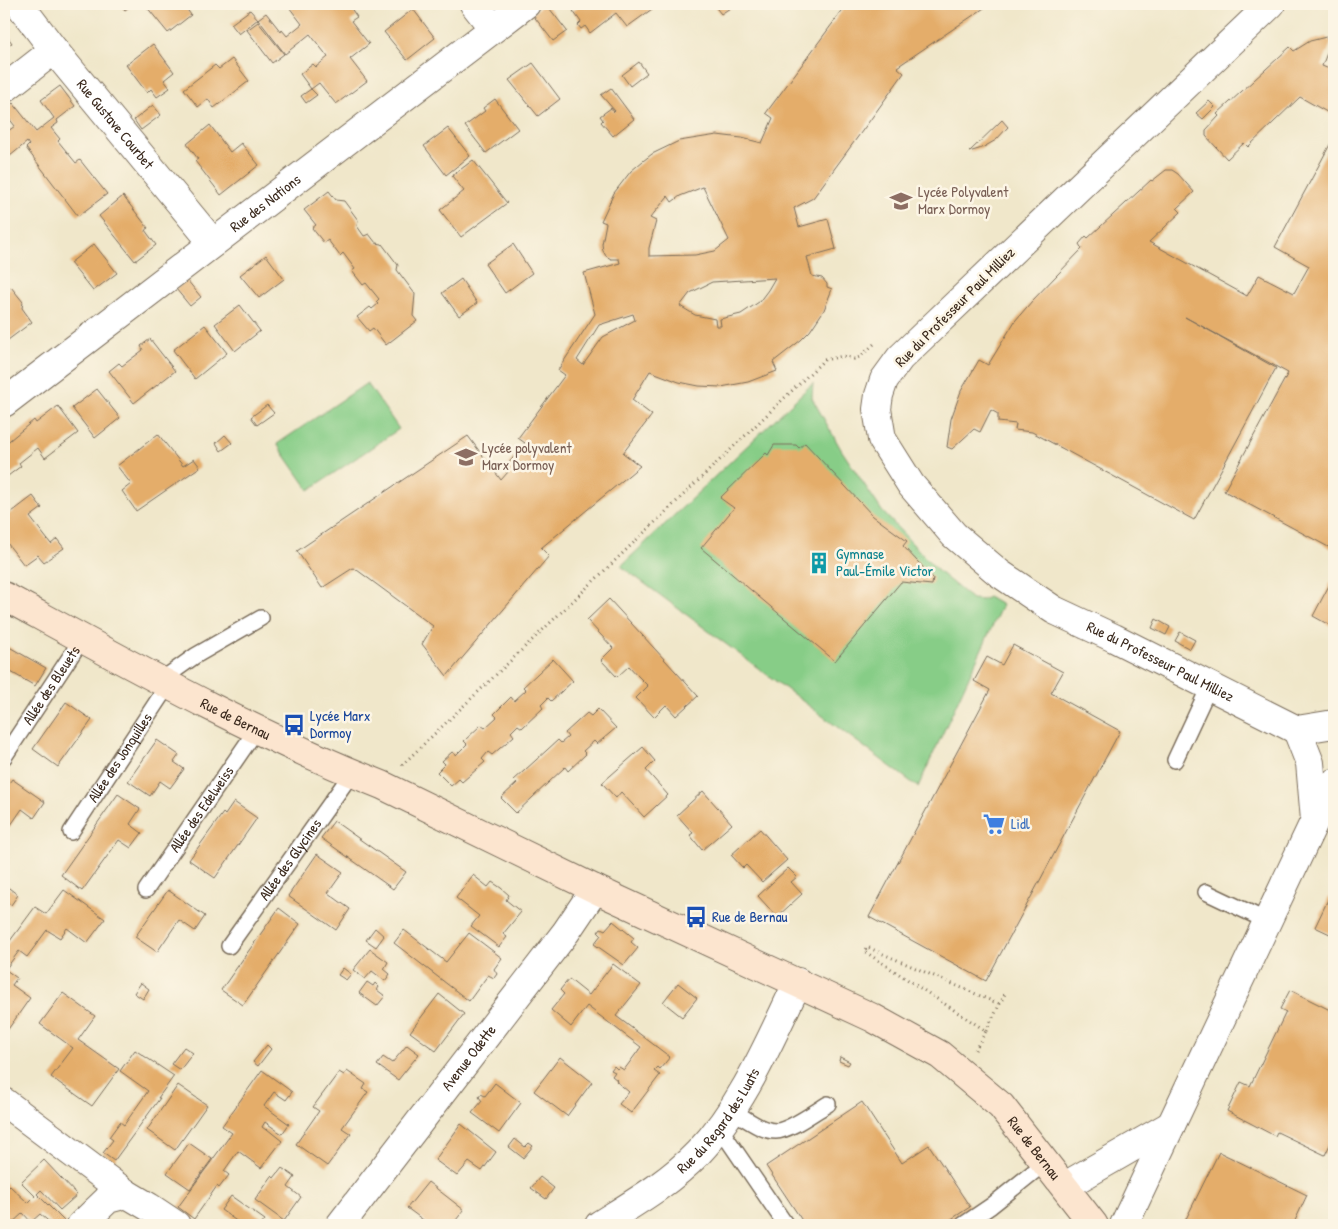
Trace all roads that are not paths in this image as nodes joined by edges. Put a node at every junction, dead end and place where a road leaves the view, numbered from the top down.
1 (19, 4) edge
2 (474, 4) edge
3 (526, 4) edge
4 (1271, 4) edge
5 (494, 28) junction
6 (54, 50) junction
7 (4, 90) edge
8 (213, 243) junction
9 (4, 403) edge
10 (4, 596) edge
11 (261, 618) dead end
12 (82, 639) junction
13 (164, 683) junction
14 (1209, 687) junction
15 (1334, 724) edge
16 (257, 729) junction
17 (1297, 730) junction
18 (4, 757) edge
19 (1175, 760) dead end
20 (352, 773) junction
21 (1334, 783) edge
22 (1315, 820) junction
23 (70, 832) dead end
24 (595, 889) junction
25 (146, 890) dead end
26 (1206, 892) dead end
27 (1267, 922) junction
28 (229, 946) dead end
29 (798, 982) junction
30 (4, 1102) edge
31 (828, 1104) dead end
32 (725, 1118) junction
33 (1171, 1125) junction
34 (1046, 1162) junction
35 (1065, 1186) junction
36 (126, 1194) junction
37 (81, 1225) edge
38 (176, 1225) edge
39 (340, 1225) edge
40 (599, 1225) edge
41 (786, 1225) edge
42 (963, 1225) edge
43 (1094, 1225) edge
44 (1124, 1225) edge

1 - 6 street, Rue Gustave Courbet
2 - 5 street
3 - 5 street, Rue des Nations
4 - 14 street, Rue du Professeur Paul Milliez
5 - 8 street, Rue des Nations
6 - 7 street
6 - 8 street, Rue Gustave Courbet
8 - 9 street, Rue des Nations
10 - 12 street, Rue de Bernau
11 - 13 lane
12 - 13 street, Rue de Bernau
12 - 18 lane, Allée des Bleuets
13 - 16 street, Rue de Bernau
13 - 23 lane, Allée des Jonquilles
14 - 17 street, Rue du Professeur Paul Milliez
14 - 19 lane
15 - 17 street
16 - 20 street, Rue de Bernau
16 - 25 lane, Allée des Edelweiss
17 - 22 street
20 - 24 street, Rue de Bernau
20 - 28 lane, Allée des Glycines
21 - 22 street
22 - 27 street
24 - 29 street, Rue de Bernau
24 - 39 street, Avenue Odette
26 - 27 lane
27 - 33 street
29 - 32 street, Rue du Regard des Luats
29 - 34 street, Rue de Bernau
30 - 36 street
31 - 32 lane
32 - 40 street, Rue du Regard des Luats
32 - 41 lane
33 - 35 street
33 - 44 street
34 - 35 street, Rue de Bernau
34 - 42 lane
35 - 43 street, Rue de Bernau
36 - 37 street
36 - 38 street

